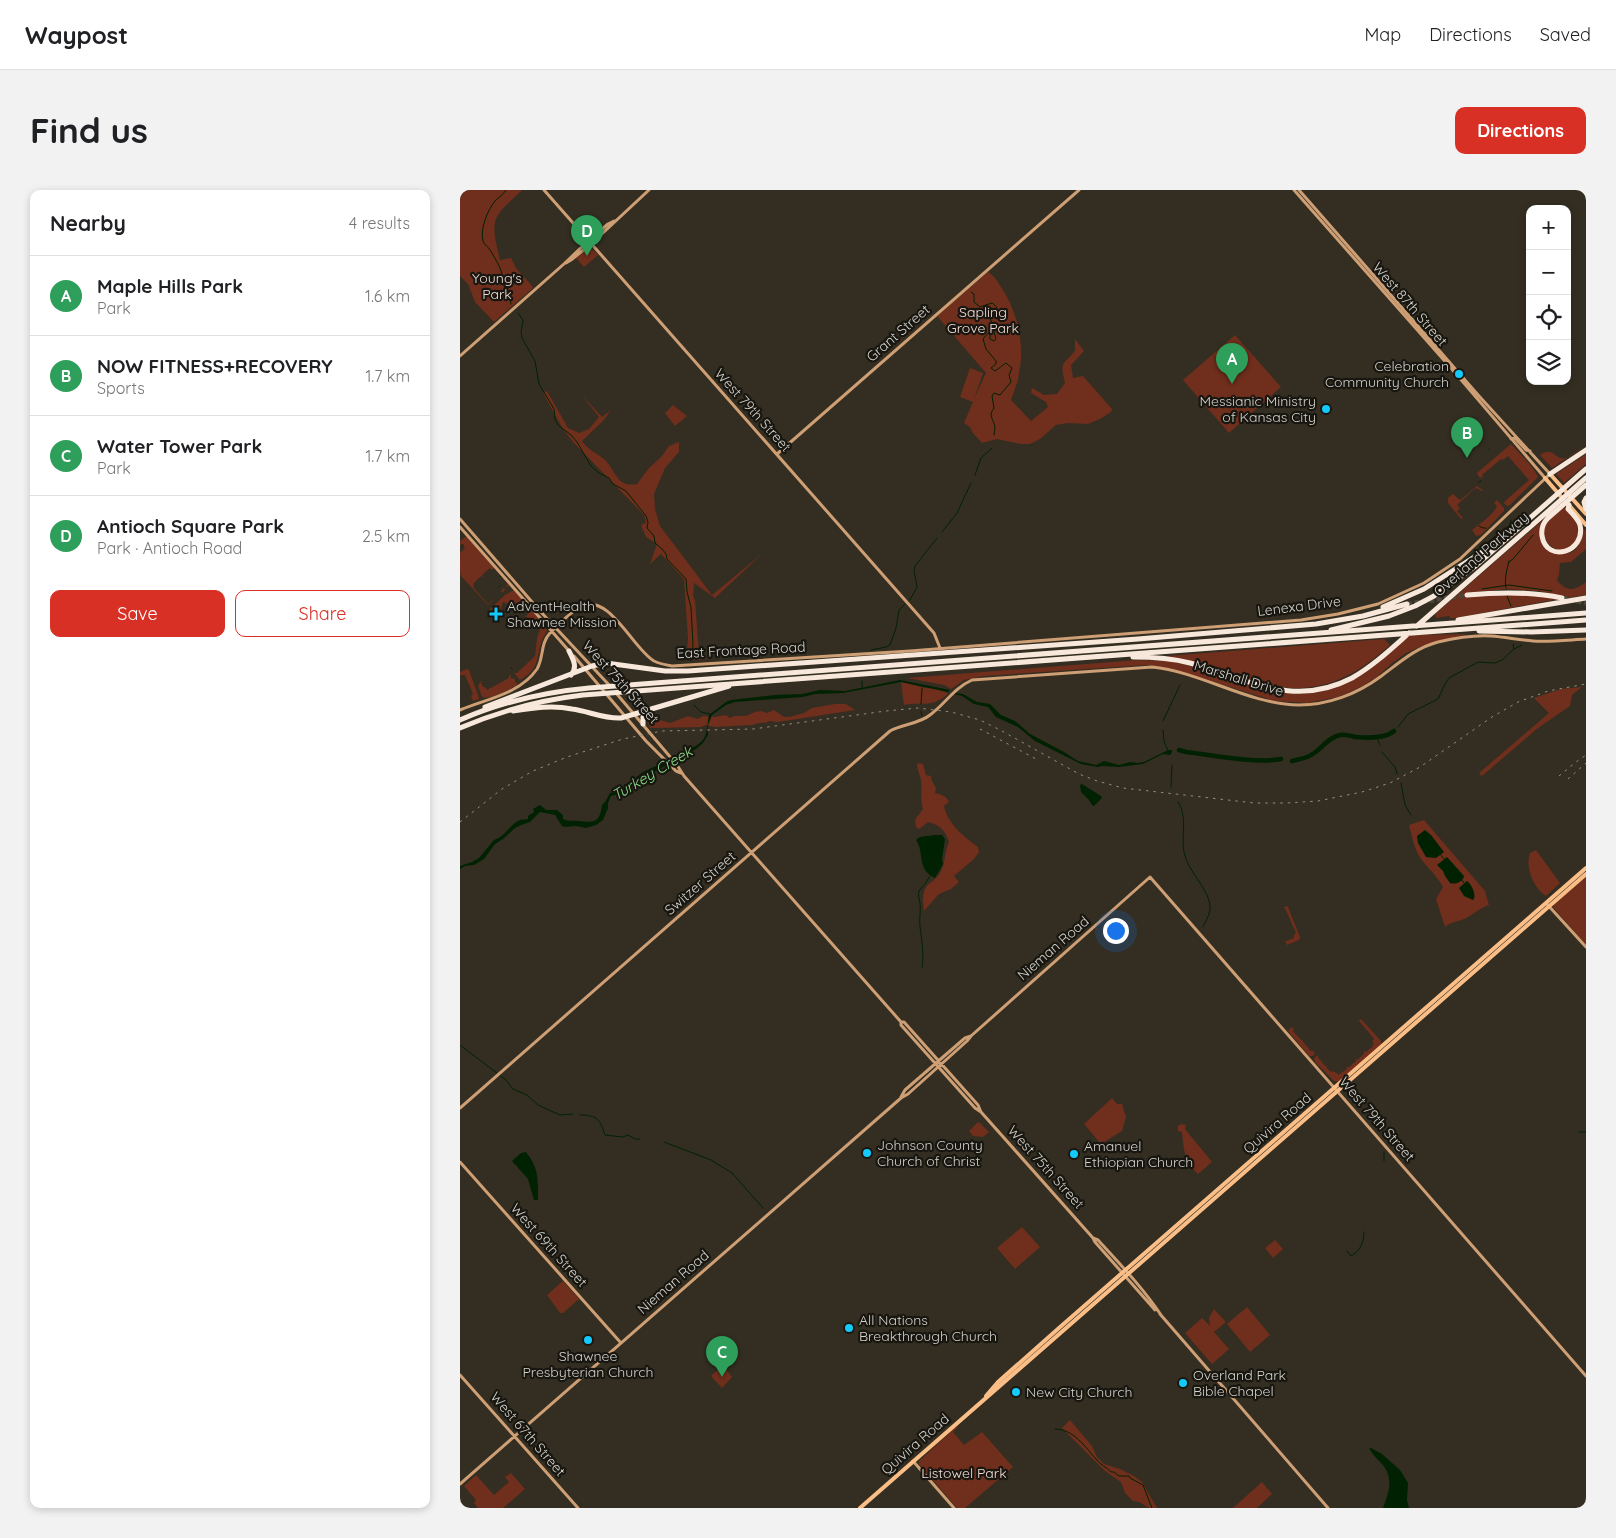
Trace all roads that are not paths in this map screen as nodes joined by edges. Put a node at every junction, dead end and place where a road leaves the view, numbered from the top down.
1 (544, 190) edge
2 (649, 190) edge
3 (1079, 190) edge
4 (1294, 190) edge
5 (1299, 190) edge
6 (589, 243) junction
7 (460, 356) edge
8 (1511, 439) junction
9 (1586, 450) edge
10 (1531, 451) junction
11 (777, 454) junction
12 (1586, 469) edge
13 (1550, 474) junction
14 (1545, 478) junction
15 (1586, 478) edge
16 (1586, 485) edge
17 (1586, 498) edge
18 (1569, 505) junction
19 (1586, 509) edge
20 (1586, 514) edge
21 (460, 520) edge
22 (1586, 525) edge
23 (460, 526) edge
24 (1520, 527) junction
25 (1467, 595) tunnel mouth
26 (1562, 598) tunnel mouth
27 (1586, 598) edge
28 (1407, 604) tunnel mouth
29 (1586, 613) edge
30 (1586, 620) edge
31 (1336, 621) junction
32 (1440, 624) junction
33 (554, 629) junction
34 (1454, 630) junction
35 (1586, 630) edge
36 (1311, 634) junction
37 (1586, 639) edge
38 (1005, 642) joint
39 (940, 648) junction
40 (569, 651) junction
41 (1107, 656) junction
42 (592, 666) junction
43 (585, 669) junction
44 (570, 675) junction
45 (736, 683) junction
46 (960, 686) joint
47 (460, 710) edge
48 (647, 711) junction
49 (503, 712) junction
50 (479, 713) junction
51 (635, 714) junction
52 (626, 716) junction
53 (460, 720) edge
54 (643, 724) junction
55 (460, 728) edge
56 (681, 773) junction
57 (752, 852) junction
58 (1586, 868) edge
59 (1586, 874) edge
60 (1150, 877) joint
61 (1548, 905) junction
62 (1504, 939) junction
63 (1586, 947) edge
64 (1490, 957) junction
65 (938, 1064) junction
66 (1336, 1089) junction
67 (460, 1108) edge
68 (460, 1162) edge
69 (1125, 1274) junction
70 (621, 1343) junction
71 (460, 1375) edge
72 (1586, 1376) edge
73 (515, 1436) junction
74 (913, 1461) junction
75 (460, 1484) edge
76 (578, 1508) edge
77 (860, 1508) edge
78 (954, 1508) edge
79 (1328, 1508) edge

1 - 6 street, West 79th Street
2 - 6 street
3 - 11 street, Grant Street
4 - 8 street, West 87th Street
5 - 10 street, West 87th Street
6 - 7 street
6 - 11 street, West 79th Street
8 - 10 street
8 - 14 street, West 87th Street
9 - 13 highway
10 - 13 street, West 87th Street
11 - 39 street, West 79th Street
12 - 24 highway, Overland Parkway
13 - 14 street, Lenexa Drive
13 - 20 main road, West 87th Street
14 - 18 main road, West 87th Street
14 - 38 street, Lenexa Drive
15 - 41 highway, Overland Parkway
16 - 18 highway
17 - 19 highway
18 - 22 main road, West 87th Street
21 - 33 street, West 75th Street
23 - 33 street, West 75th Street
24 - 31 highway
24 - 36 highway
25 - 26 highway
27 - 32 highway
28 - 31 highway
29 - 32 highway
30 - 34 highway
31 - 42 highway
32 - 36 highway
33 - 39 street, East Frontage Road
33 - 40 street, West 75th Street
33 - 42 street, West 75th Street
33 - 47 street, East Frontage Road
34 - 35 highway
34 - 41 highway
36 - 50 highway
37 - 46 street, Marshall Drive
38 - 39 street, East Frontage Road
40 - 43 street, West 75th Street
40 - 44 highway
41 - 45 highway
42 - 43 highway
42 - 51 street, West 75th Street
43 - 44 highway
43 - 52 street, West 75th Street
44 - 50 highway
45 - 48 highway
45 - 49 highway
46 - 57 street, Switzer Street
48 - 51 highway
48 - 54 highway
49 - 52 highway
49 - 55 highway
50 - 53 highway
51 - 52 highway
51 - 54 street, West 75th Street
52 - 56 street, West 75th Street
54 - 56 street, West 75th Street
56 - 57 street, West 75th Street
57 - 65 street, West 75th Street
57 - 67 street, Switzer Street
58 - 61 main road, Quivira Road
59 - 61 main road, Quivira Road
60 - 65 street, Nieman Road
60 - 66 street, West 79th Street
61 - 62 main road, Quivira Road
61 - 63 street
61 - 64 main road, Quivira Road
62 - 64 main road
62 - 66 main road, Quivira Road
64 - 66 main road, Quivira Road
65 - 69 street, West 75th Street
65 - 70 street, Nieman Road
66 - 69 main road, Quivira Road
66 - 72 street, West 79th Street
68 - 70 street, West 69th Street
69 - 74 main road, Quivira Road
69 - 79 street, West 75th Street
70 - 73 street, Nieman Road
71 - 73 street, West 67th Street
73 - 75 street, Nieman Road
73 - 76 street, West 67th Street
74 - 77 main road, Quivira Road
74 - 78 street

